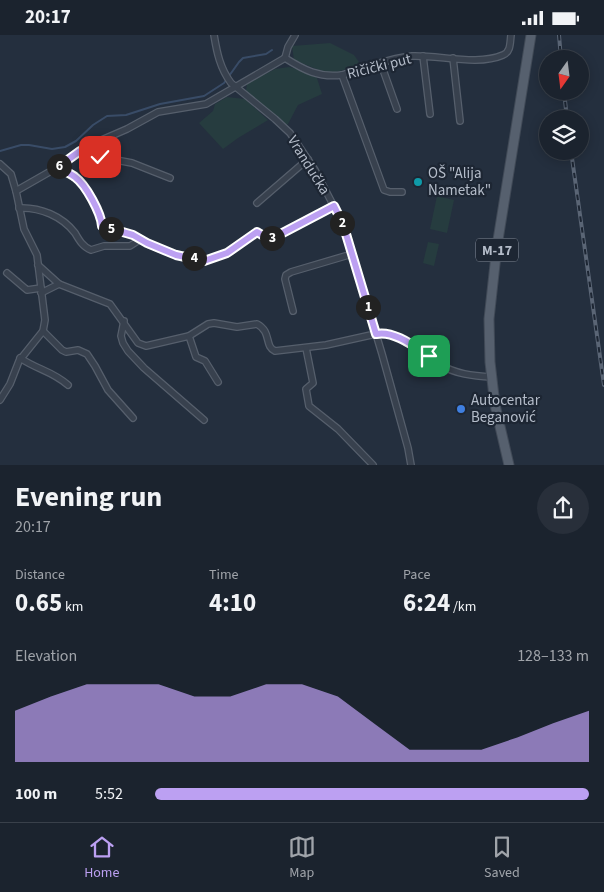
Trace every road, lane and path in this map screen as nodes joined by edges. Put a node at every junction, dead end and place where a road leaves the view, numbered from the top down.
1 (214, 35) edge
2 (294, 35) edge
3 (511, 35) edge
4 (530, 35) edge
5 (423, 56) junction
6 (285, 58) junction
7 (453, 58) junction
8 (381, 64) junction
9 (342, 75) junction
10 (236, 87) junction
11 (397, 109) dead end
12 (430, 114) dead end
13 (460, 121) dead end
14 (80, 151) junction
15 (308, 159) junction
16 (0, 164) edge
17 (58, 167) junction
18 (170, 178) dead end
19 (16, 191) junction
20 (402, 192) dead end
21 (257, 203) dead end
22 (334, 206) junction
23 (19, 208) junction
24 (141, 239) junction
25 (352, 254) junction
26 (38, 265) junction
27 (7, 273) dead end
28 (59, 285) junction
29 (41, 291) junction
30 (293, 311) dead end
31 (124, 321) junction
32 (43, 331) junction
33 (376, 334) junction
34 (189, 336) junction
35 (306, 347) junction
36 (20, 359) junction
37 (492, 377) junction
38 (218, 382) dead end
39 (68, 385) dead end
40 (0, 399) edge
41 (133, 418) dead end
42 (204, 420) dead end
43 (373, 465) edge
44 (411, 465) edge
45 (509, 465) edge

1 - 10 street, Vrandučka
2 - 6 street
3 - 7 street, Ričički put
4 - 37 main road, M-17
5 - 7 street, Ričički put
5 - 8 street, Ričički put
5 - 12 street
6 - 9 street, Ričički put
6 - 10 street
7 - 13 street
8 - 9 street, Ričički put
8 - 11 street
9 - 20 street
10 - 14 street
10 - 15 street, Vrandučka
14 - 17 street
14 - 18 street
15 - 21 street
15 - 22 street, Vrandučka
16 - 19 street
17 - 19 street
17 - 24 street
19 - 23 street
22 - 24 street
22 - 25 street, Vrandučka
23 - 24 street
23 - 26 street
25 - 30 street
25 - 33 street, Vrandučka
26 - 28 street
26 - 29 street
27 - 29 street
28 - 29 street
28 - 31 street
29 - 32 street
31 - 34 street
31 - 42 street
32 - 36 street
32 - 41 street
33 - 35 street
33 - 37 street
33 - 44 street, Vrandučka
34 - 35 street
34 - 38 street
35 - 43 street
36 - 39 street
36 - 40 street
37 - 45 main road, M-17

